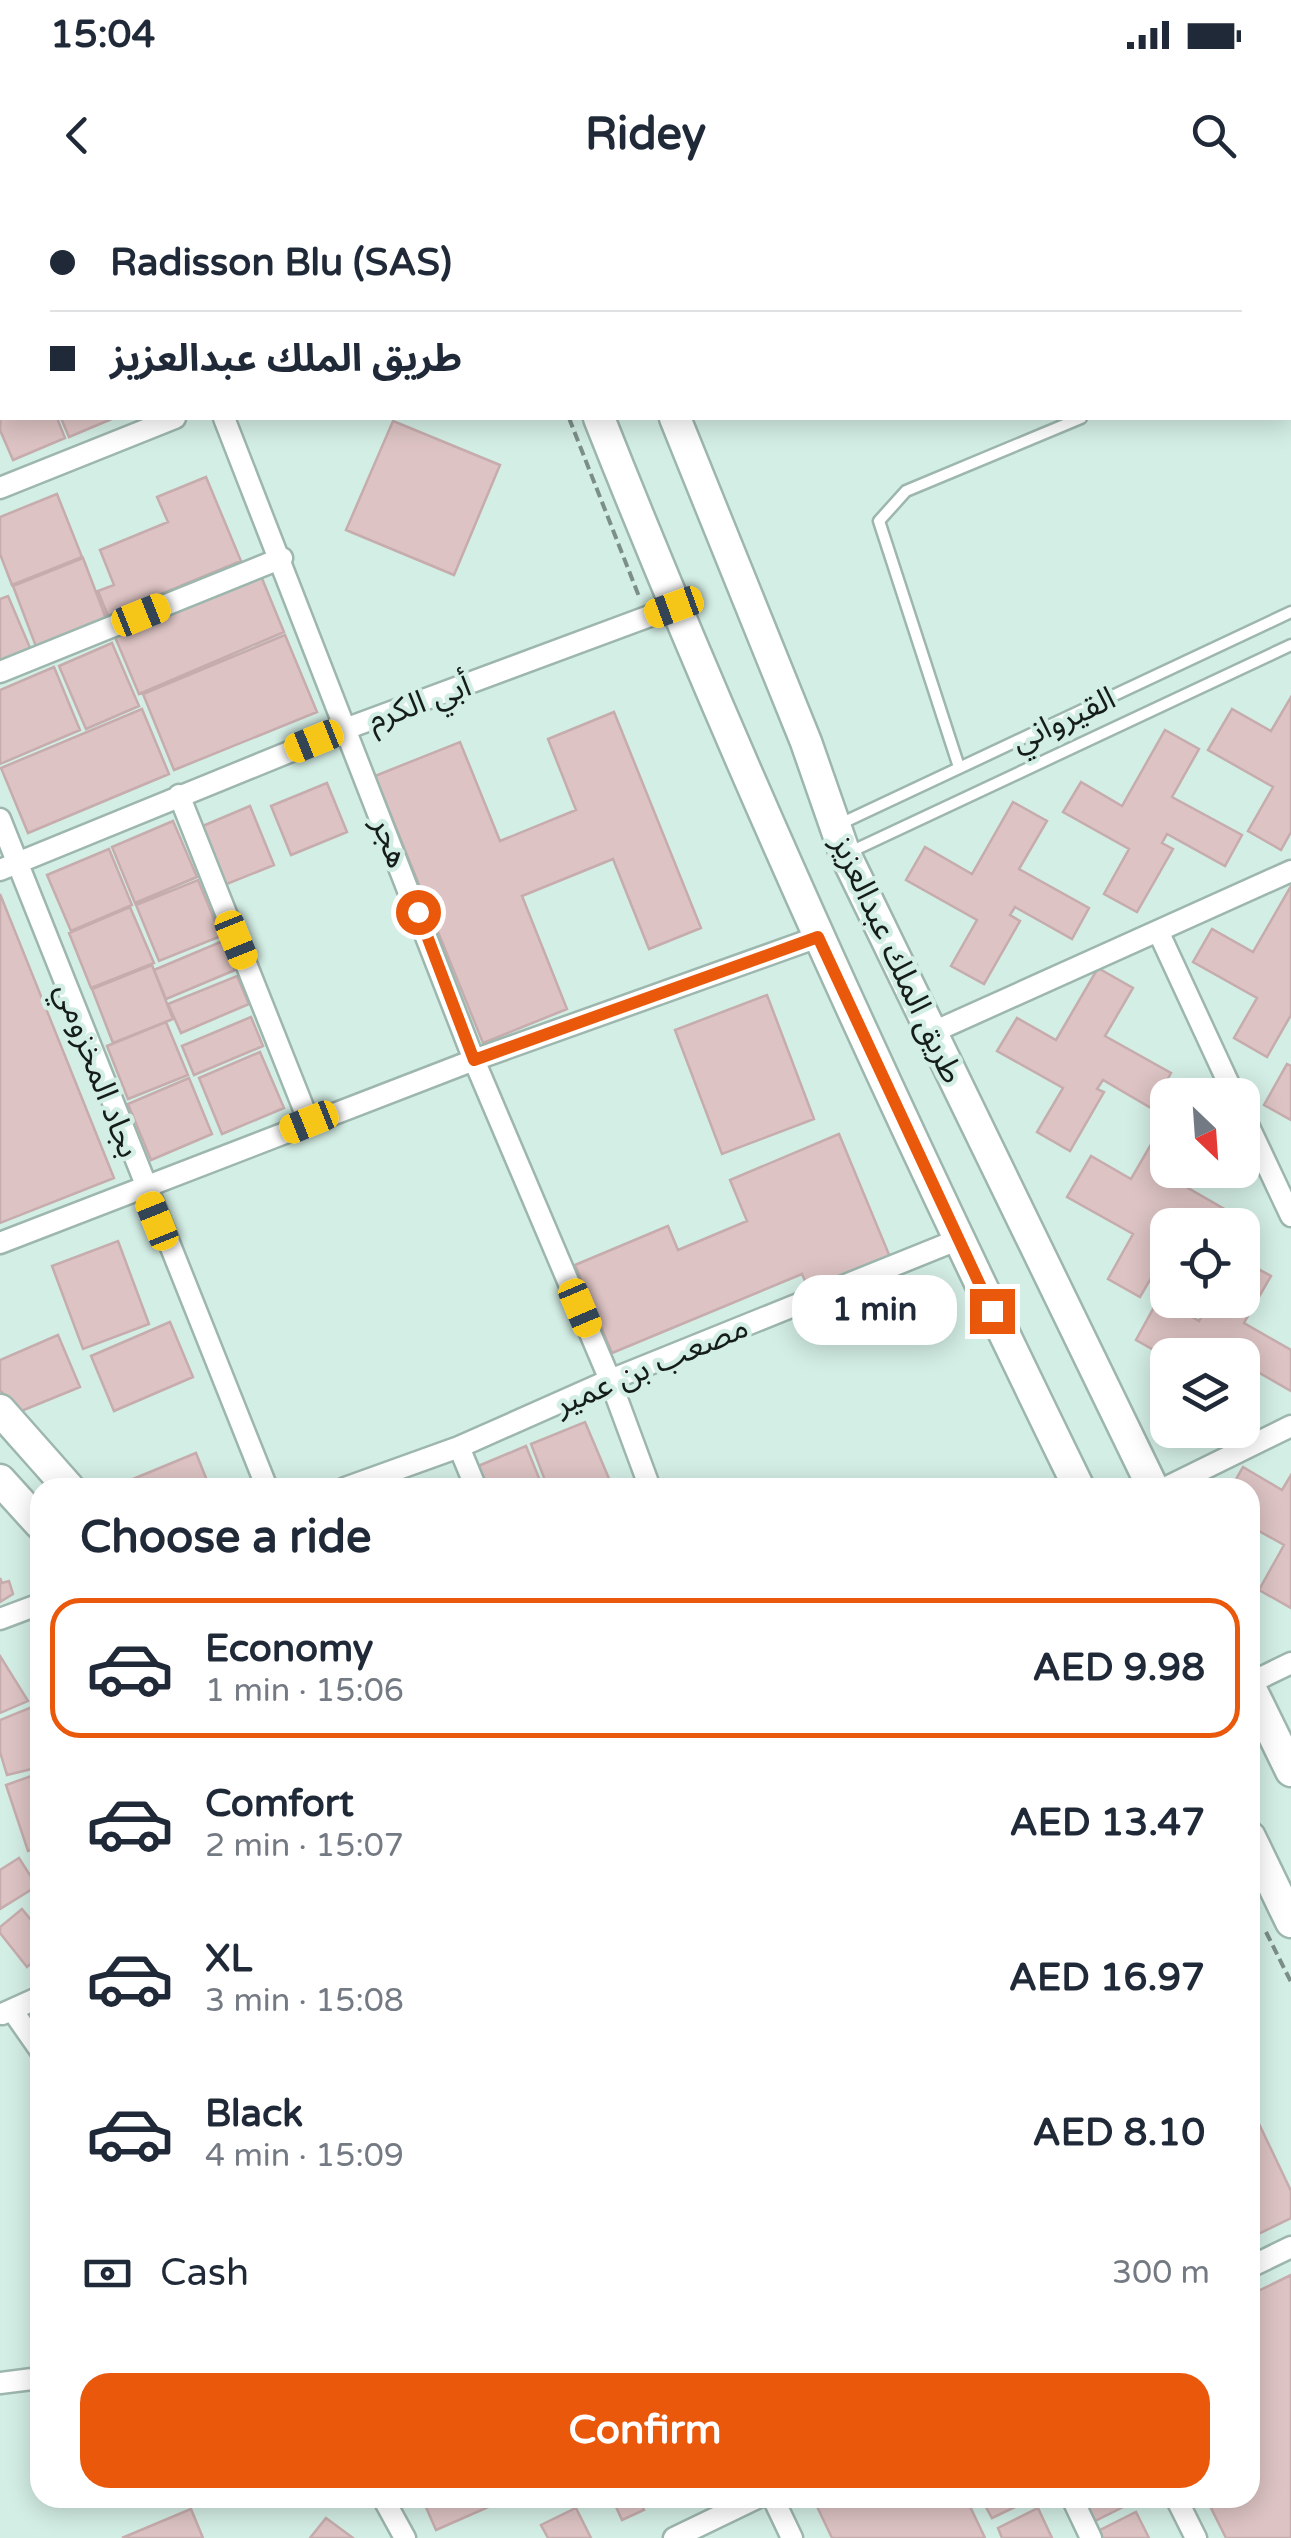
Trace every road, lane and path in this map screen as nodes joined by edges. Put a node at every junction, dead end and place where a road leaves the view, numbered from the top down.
1 (170, 420) edge
2 (225, 420) edge
3 (570, 420) edge
4 (600, 420) edge
5 (676, 420) edge
6 (1076, 420) edge
7 (0, 488) edge
8 (282, 558) junction
9 (660, 612) junction
10 (1291, 612) edge
11 (1291, 646) edge
12 (0, 672) edge
13 (348, 728) junction
14 (959, 767) junction
15 (179, 795) junction
16 (0, 819) edge
17 (840, 841) junction
18 (9, 867) edge
19 (1291, 871) edge
20 (1158, 930) junction
21 (818, 937) junction
22 (932, 1033) junction
23 (474, 1060) junction
24 (1226, 1078) edge
25 (309, 1122) junction
26 (1260, 1150) edge
27 (144, 1188) junction
28 (1291, 1216) edge
29 (958, 1240) junction
30 (0, 1242) edge
31 (610, 1380) junction
32 (0, 1410) edge
33 (1291, 1426) edge
34 (459, 1447) junction
35 (60, 1478) edge
36 (262, 1478) edge
37 (373, 1478) edge
38 (472, 1478) edge
39 (646, 1478) edge
40 (1074, 1478) edge
41 (1148, 1478) edge
42 (1186, 1478) edge
43 (0, 1480) edge
44 (30, 1513) edge
45 (30, 1608) edge
46 (0, 1618) edge
47 (1291, 1663) edge
48 (1260, 1680) edge
49 (1260, 1706) edge
50 (1291, 1771) edge
51 (1260, 1873) edge
52 (1276, 1922) edge
53 (1291, 1982) edge
54 (30, 2001) edge
55 (6, 2012) edge
56 (30, 2039) edge
57 (1291, 2247) edge
58 (1260, 2262) edge
59 (30, 2379) edge
60 (0, 2383) edge
61 (388, 2508) edge
62 (736, 2508) edge
63 (777, 2508) edge
64 (1077, 2508) edge
65 (1181, 2508) edge
66 (405, 2538) edge
67 (674, 2538) edge
68 (792, 2538) edge
69 (1091, 2538) edge
70 (1196, 2538) edge

1 - 7 street
2 - 8 street, هجر
3 - 9 path
4 - 9 main road, طريق الملك عبدالعزيز
5 - 17 main road, طريق الملك عبدالعزيز
6 - 14 lane
8 - 12 street
8 - 13 street, هجر
9 - 13 street, أبي الكرم
9 - 21 main road, طريق الملك عبدالعزيز
10 - 14 lane, القيرواني
11 - 17 lane, القيرواني
13 - 15 street, أبي الكرم
13 - 23 street, هجر
14 - 17 lane, القيرواني
15 - 18 street, أبي الكرم
15 - 25 street
16 - 18 street, بجاد المخزومي
17 - 22 main road, طريق الملك عبدالعزيز
18 - 27 street, بجاد المخزومي
19 - 20 street
20 - 22 street
20 - 24 street
21 - 23 street
21 - 29 main road, طريق الملك عبدالعزيز
22 - 41 main road, طريق الملك عبدالعزيز
23 - 25 street
23 - 31 street, هجر
25 - 27 street
26 - 28 street
27 - 30 street
27 - 36 street, بجاد المخزومي
29 - 31 street, مصعب بن عمير
29 - 40 main road, طريق الملك عبدالعزيز
31 - 34 street, مصعب بن عمير
31 - 39 street, هجر
32 - 35 main road
33 - 42 street
34 - 37 street, مصعب بن عمير
34 - 38 street
43 - 44 main road
45 - 46 street
47 - 48 street
49 - 50 main road
51 - 52 main road
52 - 53 path
54 - 55 street
55 - 56 street
57 - 58 street
59 - 60 street
61 - 66 street
62 - 67 street
63 - 68 street
64 - 69 street
65 - 70 street

